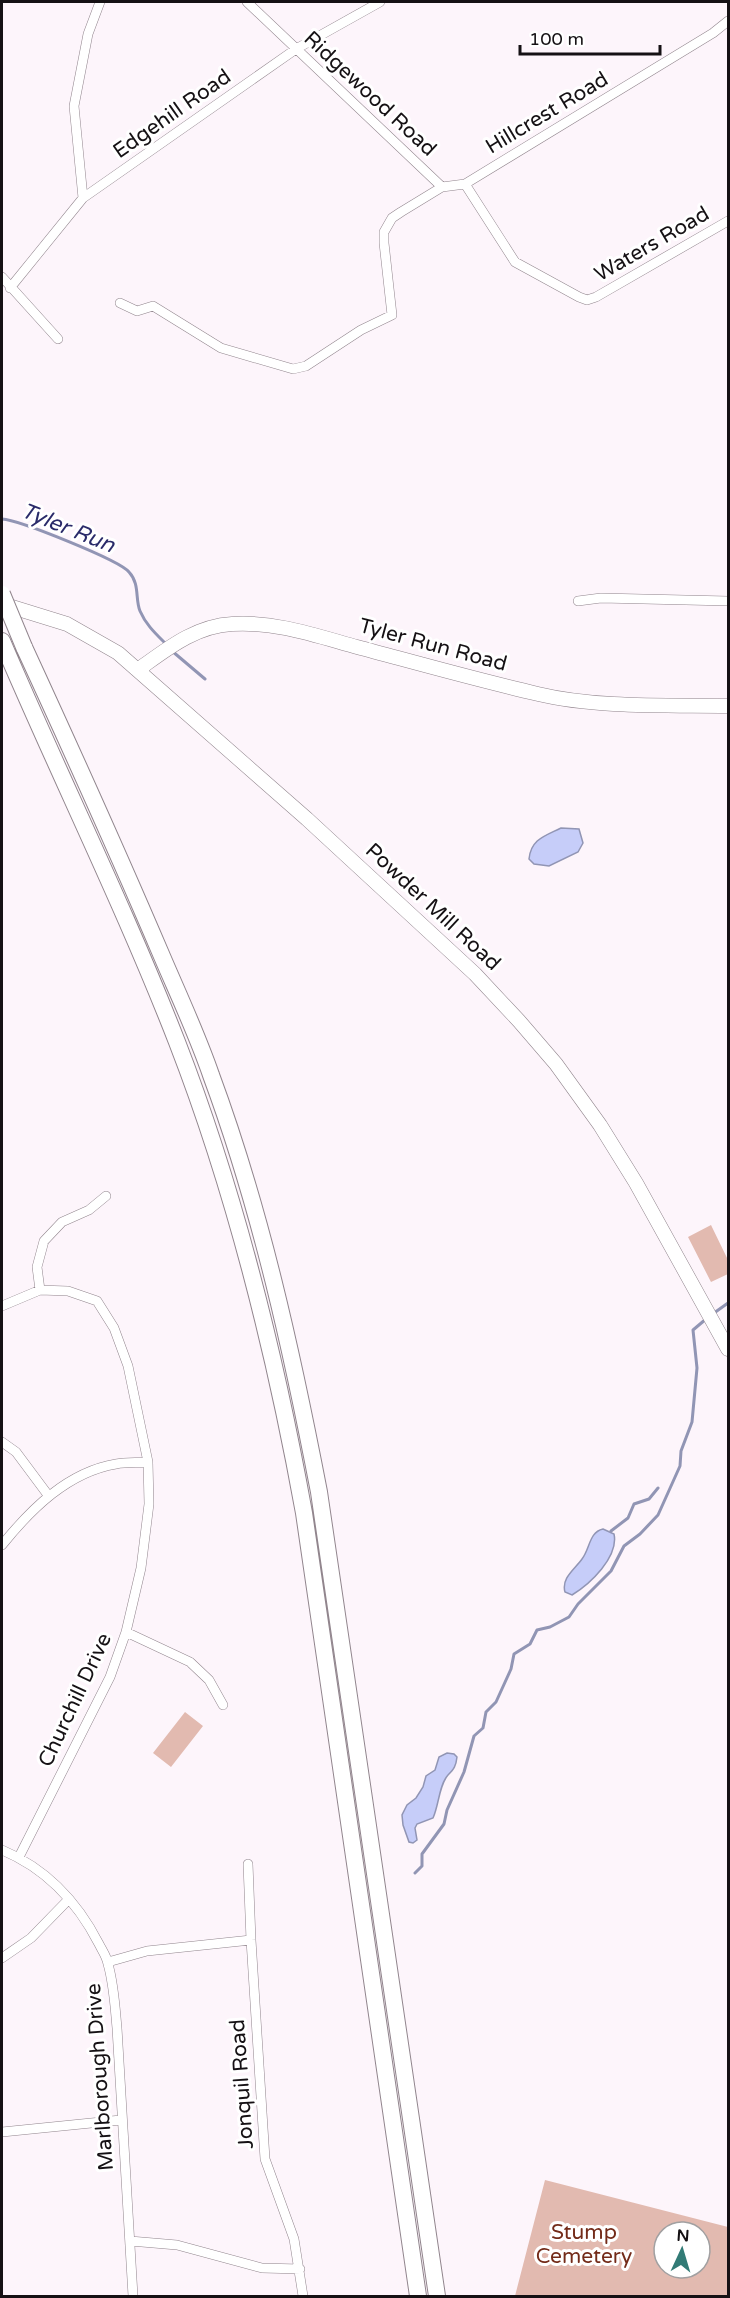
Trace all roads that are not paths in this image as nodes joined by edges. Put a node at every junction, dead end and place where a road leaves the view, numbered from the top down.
1 (100, 2) edge
2 (247, 2) edge
3 (380, 2) edge
4 (729, 21) edge
5 (296, 49) junction
6 (465, 184) junction
7 (442, 187) junction
8 (83, 198) junction
9 (729, 220) edge
10 (2, 277) edge
11 (10, 288) junction
12 (120, 303) dead end
13 (58, 339) dead end
14 (2, 594) edge
15 (578, 601) dead end
16 (729, 601) edge
17 (2, 606) edge
18 (3, 645) edge
19 (139, 669) junction
20 (729, 706) edge
21 (106, 1196) dead end
22 (40, 1290) junction
23 (2, 1306) edge
24 (729, 1349) edge
25 (2, 1442) edge
26 (148, 1462) junction
27 (48, 1495) junction
28 (2, 1545) edge
29 (126, 1632) junction
30 (223, 1705) dead end
31 (2, 1850) edge
32 (19, 1857) junction
33 (248, 1864) dead end
34 (69, 1899) junction
35 (251, 1940) junction
36 (2, 1958) edge
37 (108, 1962) junction
38 (122, 2120) junction
39 (2, 2132) edge
40 (130, 2241) junction
41 (300, 2269) junction
42 (133, 2296) edge
43 (303, 2296) edge
44 (418, 2296) edge
45 (437, 2296) edge

1 - 8 street
2 - 5 street, Ridgewood Road
3 - 5 street, Edgehill Road
4 - 6 street, Hillcrest Road
5 - 7 street, Ridgewood Road
5 - 8 street, Edgehill Road
6 - 7 street, Hillcrest Road
6 - 9 street, Waters Road
7 - 12 street
8 - 11 street, Edgehill Road
10 - 11 street
11 - 13 street
14 - 45 highway, bridge
15 - 16 street
17 - 19 street, Powder Mill Road
18 - 44 highway
19 - 20 street, Tyler Run Road
19 - 24 street, Powder Mill Road
21 - 22 street
22 - 23 street, Churchill Drive
22 - 26 street, Churchill Drive
25 - 27 street
26 - 27 street
26 - 29 street, Churchill Drive
27 - 28 street
29 - 30 street
29 - 32 street, Churchill Drive
31 - 32 street, Marlborough Drive
32 - 34 street, Marlborough Drive
33 - 35 street, Jonquil Road
34 - 36 street
34 - 37 street, Marlborough Drive
35 - 37 street
35 - 41 street, Jonquil Road
37 - 38 street, Marlborough Drive
38 - 39 street
38 - 40 street, Marlborough Drive
40 - 41 street
40 - 42 street, Marlborough Drive
41 - 43 street, Jonquil Road

